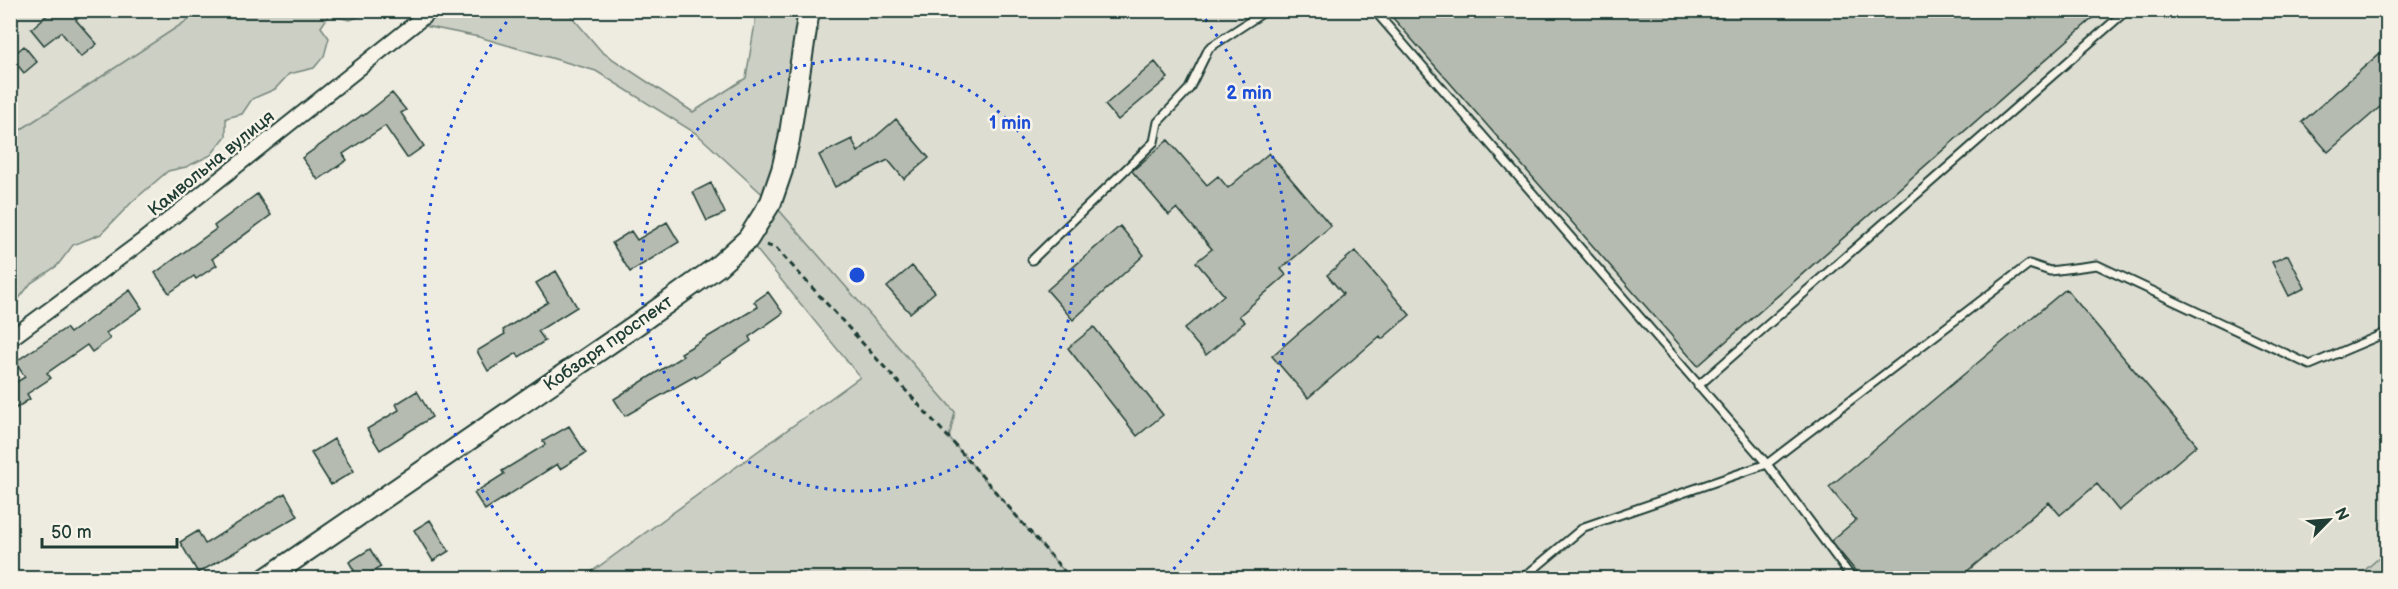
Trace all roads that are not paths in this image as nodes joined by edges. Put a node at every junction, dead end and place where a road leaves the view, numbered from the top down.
1 (432, 10) edge
2 (808, 10) edge
3 (1267, 10) edge
4 (1374, 10) edge
5 (2127, 10) edge
6 (1032, 260) dead end
7 (2388, 332) edge
8 (10, 339) edge
9 (1698, 386) junction
10 (1767, 465) junction
11 (267, 579) edge
12 (1523, 579) edge
13 (1852, 579) edge

1 - 8 street, Камвольна вулиця
2 - 11 main road, Кобзаря проспект
3 - 6 lane
4 - 9 lane
5 - 9 lane
7 - 10 lane
9 - 10 lane
10 - 12 lane
10 - 13 lane

